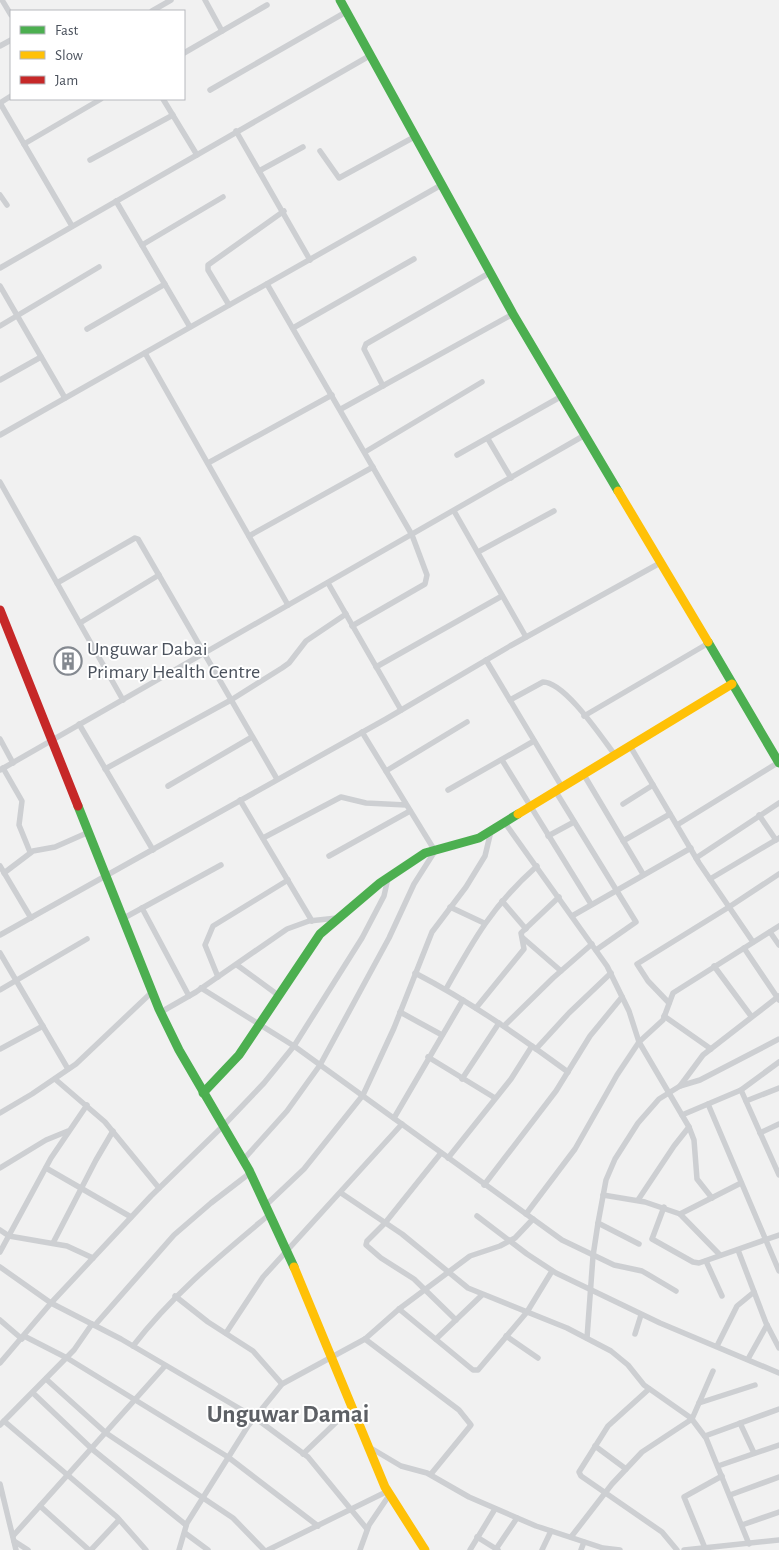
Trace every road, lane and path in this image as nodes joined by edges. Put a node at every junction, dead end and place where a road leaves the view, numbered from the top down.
1 (2, 0) edge
2 (170, 0) edge
3 (205, 0) edge
4 (340, 0) edge
5 (267, 5) dead end
6 (154, 10) edge
7 (346, 12) junction
8 (10, 13) edge
9 (222, 31) junction
10 (185, 52) edge
11 (370, 55) junction
12 (210, 90) dead end
13 (99, 100) edge
14 (164, 100) edge
15 (0, 103) edge
16 (173, 114) junction
17 (236, 131) junction
18 (416, 136) junction
19 (24, 144) junction
20 (303, 147) dead end
21 (320, 151) dead end
22 (197, 155) junction
23 (90, 160) dead end
24 (260, 171) junction
25 (443, 184) junction
26 (0, 195) edge
27 (223, 197) dead end
28 (116, 201) junction
29 (7, 206) dead end
30 (284, 211) junction
31 (72, 226) junction
32 (142, 245) junction
33 (414, 259) dead end
34 (310, 260) junction
35 (99, 267) dead end
36 (0, 268) edge
37 (490, 272) junction
38 (165, 284) junction
39 (267, 284) junction
40 (0, 286) edge
41 (228, 305) junction
42 (514, 314) junction
43 (17, 316) junction
44 (0, 326) edge
45 (190, 327) junction
46 (293, 328) junction
47 (87, 330) dead end
48 (145, 353) junction
49 (41, 358) junction
50 (0, 380) edge
51 (482, 382) dead end
52 (383, 386) junction
53 (332, 395) junction
54 (562, 396) junction
55 (65, 398) junction
56 (341, 409) junction
57 (0, 435) edge
58 (585, 435) junction
59 (488, 439) junction
60 (365, 452) junction
61 (457, 455) dead end
62 (208, 463) junction
63 (373, 467) junction
64 (511, 478) junction
65 (0, 482) edge
66 (454, 511) junction
67 (554, 511) dead end
68 (412, 535) junction
69 (249, 536) junction
70 (478, 552) junction
71 (660, 563) junction
72 (159, 575) junction
73 (57, 583) junction
74 (328, 583) junction
75 (502, 596) junction
76 (288, 605) junction
77 (0, 610) edge
78 (346, 614) junction
79 (80, 623) junction
80 (352, 626) junction
81 (526, 637) junction
82 (707, 644) junction
83 (204, 654) junction
84 (486, 660) junction
85 (376, 667) junction
86 (732, 684) junction
87 (123, 700) junction
88 (231, 700) junction
89 (510, 700) junction
90 (401, 710) junction
91 (584, 716) junction
92 (467, 722) dead end
93 (79, 724) junction
94 (362, 732) junction
95 (252, 737) junction
96 (0, 739) edge
97 (50, 741) junction
98 (534, 741) junction
99 (630, 746) junction
100 (615, 755) junction
101 (502, 760) junction
102 (779, 762) edge
103 (13, 763) junction
104 (2, 769) edge
105 (106, 769) junction
106 (386, 771) junction
107 (584, 775) junction
108 (277, 779) junction
109 (653, 785) junction
110 (168, 786) dead end
111 (448, 790) dead end
112 (559, 790) junction
113 (240, 800) junction
114 (779, 803) edge
115 (622, 804) dead end
116 (406, 805) junction
117 (529, 808) junction
118 (410, 811) junction
119 (670, 814) junction
120 (760, 815) junction
121 (574, 822) junction
122 (504, 823) junction
123 (677, 825) junction
124 (491, 831) junction
125 (88, 832) junction
126 (548, 836) junction
127 (263, 838) junction
128 (778, 839) edge
129 (623, 841) junction
130 (691, 848) junction
131 (153, 850) junction
132 (434, 851) junction
133 (30, 852) junction
134 (329, 856) dead end
135 (696, 858) junction
136 (221, 865) dead end
137 (0, 866) edge
138 (536, 866) junction
139 (4, 874) junction
140 (643, 874) junction
141 (779, 874) edge
142 (107, 876) junction
143 (388, 878) junction
144 (710, 879) junction
145 (288, 880) junction
146 (614, 890) junction
147 (558, 897) junction
148 (502, 901) junction
149 (591, 904) junction
150 (450, 907) junction
151 (142, 908) junction
152 (730, 908) junction
153 (572, 916) junction
154 (31, 918) junction
155 (124, 918) junction
156 (337, 918) junction
157 (312, 921) junction
158 (484, 923) junction
159 (779, 926) edge
160 (526, 929) junction
161 (770, 932) junction
162 (0, 935) edge
163 (521, 936) junction
164 (86, 939) dead end
165 (754, 942) junction
166 (779, 945) edge
167 (594, 947) junction
168 (744, 948) junction
169 (0, 953) edge
170 (237, 965) junction
171 (714, 966) junction
172 (561, 971) junction
173 (414, 973) junction
174 (611, 973) junction
175 (218, 977) junction
176 (16, 980) junction
177 (201, 988) junction
178 (446, 989) junction
179 (0, 990) edge
180 (152, 992) junction
181 (278, 995) junction
182 (190, 996) junction
183 (622, 997) junction
184 (778, 998) edge
185 (463, 1000) junction
186 (669, 1003) junction
187 (476, 1008) junction
188 (160, 1012) junction
189 (400, 1012) junction
190 (664, 1016) junction
191 (752, 1016) junction
192 (502, 1024) junction
193 (42, 1026) junction
194 (259, 1027) junction
195 (442, 1035) junction
196 (779, 1039) edge
197 (639, 1042) junction
198 (294, 1046) junction
199 (534, 1047) junction
200 (0, 1049) edge
201 (711, 1049) junction
202 (428, 1057) junction
203 (779, 1062) edge
204 (320, 1065) junction
205 (68, 1070) junction
206 (568, 1072) junction
207 (55, 1079) junction
208 (462, 1079) junction
209 (680, 1086) junction
210 (779, 1088) edge
211 (741, 1090) junction
212 (667, 1092) junction
213 (203, 1093) junction
214 (363, 1095) junction
215 (495, 1098) junction
216 (746, 1101) junction
217 (708, 1104) junction
218 (88, 1105) junction
219 (0, 1113) edge
220 (682, 1114) junction
221 (394, 1118) junction
222 (402, 1124) junction
223 (779, 1124) edge
224 (223, 1126) junction
225 (689, 1127) junction
226 (68, 1131) junction
227 (113, 1131) junction
228 (760, 1133) junction
229 (441, 1153) junction
230 (448, 1158) junction
231 (243, 1160) junction
232 (776, 1162) edge
233 (0, 1168) edge
234 (46, 1168) junction
235 (250, 1173) junction
236 (779, 1176) edge
237 (741, 1183) junction
238 (484, 1185) junction
239 (82, 1187) junction
240 (159, 1188) junction
241 (341, 1193) junction
242 (603, 1195) junction
243 (712, 1198) junction
244 (638, 1200) junction
245 (664, 1207) junction
246 (268, 1209) junction
247 (526, 1214) junction
248 (680, 1214) junction
249 (476, 1216) dead end
250 (131, 1217) junction
251 (533, 1219) junction
252 (385, 1223) junction
253 (598, 1223) junction
254 (0, 1230) edge
255 (779, 1235) edge
256 (9, 1236) junction
257 (765, 1240) junction
258 (509, 1242) junction
259 (53, 1243) junction
260 (638, 1244) dead end
261 (738, 1250) junction
262 (0, 1252) edge
263 (288, 1252) junction
264 (720, 1255) junction
265 (593, 1256) junction
266 (93, 1258) junction
267 (706, 1260) junction
268 (0, 1267) edge
269 (552, 1271) junction
270 (779, 1271) edge
271 (449, 1272) junction
272 (425, 1289) junction
273 (591, 1289) junction
274 (676, 1291) dead end
275 (754, 1292) junction
276 (482, 1295) junction
277 (175, 1296) junction
278 (722, 1296) dead end
279 (51, 1303) junction
280 (399, 1308) junction
281 (527, 1312) junction
282 (641, 1315) junction
283 (0, 1320) edge
284 (456, 1320) junction
285 (767, 1324) junction
286 (94, 1325) junction
287 (226, 1333) junction
288 (635, 1334) dead end
289 (506, 1336) junction
290 (23, 1338) junction
291 (587, 1338) junction
292 (365, 1339) junction
293 (436, 1339) junction
294 (133, 1346) junction
295 (717, 1346) junction
296 (779, 1348) edge
297 (67, 1358) junction
298 (538, 1358) dead end
299 (330, 1359) junction
300 (748, 1359) junction
301 (0, 1363) edge
302 (165, 1366) junction
303 (713, 1371) dead end
304 (778, 1372) edge
305 (46, 1380) junction
306 (282, 1384) junction
307 (755, 1385) dead end
308 (649, 1389) junction
309 (33, 1393) junction
310 (135, 1400) junction
311 (699, 1403) junction
312 (350, 1408) junction
313 (779, 1409) edge
314 (254, 1417) junction
315 (692, 1419) junction
316 (2, 1423) edge
317 (740, 1423) junction
318 (106, 1433) junction
319 (705, 1436) junction
320 (779, 1445) edge
321 (595, 1446) junction
322 (368, 1447) junction
323 (92, 1449) junction
324 (754, 1453) junction
325 (304, 1454) junction
326 (228, 1457) junction
327 (718, 1466) junction
328 (626, 1469) junction
329 (430, 1474) junction
330 (722, 1476) junction
331 (67, 1477) junction
332 (779, 1477) edge
333 (0, 1484) edge
334 (389, 1492) junction
335 (605, 1492) junction
336 (730, 1495) junction
337 (203, 1498) junction
338 (40, 1506) junction
339 (353, 1509) junction
340 (495, 1509) junction
341 (779, 1512) edge
342 (517, 1518) junction
343 (119, 1520) junction
344 (186, 1525) junction
345 (742, 1525) junction
346 (318, 1526) junction
347 (368, 1529) junction
348 (551, 1531) junction
349 (184, 1533) junction
350 (477, 1537) junction
351 (571, 1537) junction
352 (14, 1539) junction
353 (779, 1540) edge
354 (584, 1542) junction
355 (749, 1544) junction
356 (708, 1548) edge
357 (497, 1549) edge
358 (16, 1550) edge
359 (28, 1550) edge
360 (90, 1550) edge
361 (146, 1550) edge
362 (179, 1550) edge
363 (208, 1550) edge
364 (266, 1550) edge
365 (360, 1550) edge
366 (425, 1550) edge
367 (470, 1550) edge
368 (542, 1550) edge
369 (580, 1550) edge
370 (620, 1550) edge
371 (677, 1550) edge
372 (684, 1550) edge

1 - 8 street
2 - 6 street
3 - 9 street
4 - 7 street
5 - 9 street
7 - 11 street
7 - 12 street
9 - 10 street
11 - 17 street
11 - 18 street
13 - 19 street
14 - 16 street
15 - 19 street
16 - 22 street
16 - 23 street
17 - 22 street
17 - 24 street
18 - 21 street
18 - 25 street
19 - 31 street
20 - 24 street
22 - 28 street
24 - 30 street
25 - 34 street
25 - 37 street
26 - 29 street
27 - 32 street
28 - 31 street
28 - 32 street
30 - 34 street
30 - 41 street
31 - 36 street
32 - 38 street
33 - 46 street
34 - 39 street
35 - 43 street
37 - 42 street
37 - 52 street
38 - 45 street
38 - 47 street
39 - 41 street
39 - 46 street
40 - 43 street
41 - 45 street
42 - 52 street
42 - 54 street
43 - 44 street
43 - 49 street
45 - 48 street
46 - 53 street
48 - 55 street
48 - 62 street
49 - 50 street
49 - 55 street
51 - 60 street
52 - 56 street
53 - 56 street
53 - 62 street
54 - 58 street
54 - 59 street
55 - 57 street
56 - 60 street
58 - 64 street
58 - 71 street
59 - 61 street
59 - 64 street
60 - 63 street
62 - 69 street
63 - 68 street
63 - 69 street
64 - 66 street
65 - 73 street
66 - 68 street
66 - 70 street
67 - 70 street
68 - 74 street
68 - 80 street
69 - 76 street
70 - 75 street
71 - 81 street
71 - 82 street
72 - 73 street
72 - 79 street
72 - 83 street
73 - 79 street
74 - 76 street
74 - 78 street
75 - 81 street
75 - 85 street
76 - 83 street
77 - 97 street
78 - 80 street
78 - 88 street
79 - 87 street
80 - 85 street
81 - 84 street
82 - 86 street
82 - 91 street
83 - 87 street
83 - 88 street
84 - 89 street
84 - 90 street
85 - 90 street
86 - 99 street
86 - 102 street
87 - 93 street
88 - 95 street
88 - 105 street
89 - 91 street
89 - 98 street
90 - 94 street
91 - 100 street
92 - 106 street
93 - 97 street
93 - 105 street
94 - 106 street
94 - 108 street
95 - 108 street
95 - 110 street
96 - 103 street
97 - 103 street
97 - 125 street
98 - 101 street
98 - 112 street
99 - 100 street
99 - 109 street
100 - 107 street
101 - 111 street
101 - 117 street
102 - 123 street
103 - 104 street
104 - 133 street
105 - 131 street
106 - 116 street
107 - 112 street
107 - 129 street
108 - 113 street
109 - 115 street
109 - 119 street
112 - 117 street
112 - 121 street
113 - 127 street
113 - 131 street
114 - 120 street
116 - 118 street
116 - 127 street
117 - 122 street
117 - 126 street
118 - 132 street
118 - 134 street
119 - 123 street
119 - 129 street
120 - 128 street
120 - 135 street
121 - 126 street
121 - 146 street
122 - 124 street
122 - 138 street
123 - 130 street
124 - 132 street
124 - 150 street
125 - 133 street
125 - 142 street
126 - 149 street
127 - 145 street
128 - 144 street
129 - 140 street
130 - 135 street
130 - 140 street
131 - 142 street
132 - 143 street
132 - 204 street
133 - 139 street
135 - 144 street
136 - 151 street
137 - 139 street
138 - 147 street
138 - 148 street
139 - 154 street
140 - 146 street
141 - 152 street
142 - 154 street
142 - 155 street
143 - 156 street
143 - 198 street
144 - 152 street
145 - 157 street
145 - 175 street
146 - 149 street
146 - 167 street
147 - 153 street
147 - 160 street
148 - 158 street
148 - 160 street
149 - 153 street
150 - 158 street
150 - 173 street
151 - 155 street
151 - 182 street
152 - 165 street
152 - 186 street
153 - 167 street
154 - 162 street
155 - 180 street
156 - 157 street
156 - 181 street
157 - 170 street
158 - 178 street
159 - 161 street
160 - 163 street
161 - 165 street
161 - 166 street
163 - 172 street
163 - 187 street
164 - 176 street
165 - 168 street
167 - 172 street
167 - 174 street
168 - 171 street
168 - 184 street
169 - 176 street
170 - 175 street
170 - 181 street
171 - 186 street
171 - 191 street
172 - 192 street
173 - 178 street
173 - 189 street
174 - 183 street
174 - 199 street
175 - 177 street
176 - 179 street
176 - 193 street
177 - 182 street
177 - 194 street
178 - 185 street
180 - 188 street
180 - 205 street
181 - 194 street
182 - 188 street
183 - 197 street
183 - 206 street
184 - 191 street
185 - 187 street
185 - 195 street
186 - 190 street
187 - 192 street
188 - 213 street
189 - 195 street
189 - 214 street
190 - 197 street
190 - 201 street
191 - 201 street
192 - 199 street
192 - 208 street
193 - 200 street
193 - 205 street
194 - 198 street
194 - 213 street
195 - 202 street
196 - 209 street
197 - 212 street
197 - 247 street
198 - 204 street
198 - 224 street
199 - 206 street
199 - 215 street
201 - 209 street
202 - 208 street
202 - 221 street
203 - 211 street
204 - 214 street
204 - 231 street
205 - 207 street
206 - 238 street
207 - 218 street
207 - 219 street
208 - 215 street
209 - 212 street
210 - 216 street
211 - 216 street
211 - 217 street
212 - 220 street
212 - 242 street
213 - 224 street
214 - 221 street
214 - 246 street
215 - 230 street
216 - 228 street
217 - 220 street
217 - 237 street
218 - 226 street
218 - 227 street
220 - 225 street
221 - 222 street
222 - 229 street
222 - 241 street
223 - 228 street
224 - 231 street
224 - 240 street
225 - 243 street
225 - 244 street
226 - 233 street
226 - 234 street
227 - 239 street
227 - 240 street
228 - 232 street
229 - 230 street
229 - 252 street
230 - 238 street
231 - 235 street
232 - 236 street
234 - 239 street
234 - 256 street
235 - 246 street
235 - 286 street
237 - 243 street
237 - 257 street
238 - 247 street
239 - 250 street
239 - 259 street
240 - 250 street
241 - 252 street
241 - 263 street
242 - 244 street
242 - 253 street
243 - 248 street
244 - 245 street
245 - 248 street
245 - 267 street
246 - 263 street
246 - 277 street
247 - 251 street
248 - 264 street
249 - 258 street
250 - 266 street
251 - 258 street
251 - 265 street
252 - 271 street
252 - 272 street
253 - 260 street
253 - 265 street
254 - 256 street
255 - 257 street
256 - 259 street
256 - 262 street
257 - 261 street
257 - 270 street
258 - 269 street
258 - 271 street
259 - 266 street
261 - 264 street
261 - 275 street
263 - 287 street
263 - 299 street
264 - 267 street
265 - 273 street
265 - 274 street
266 - 279 street
267 - 278 street
268 - 279 street
269 - 273 street
269 - 281 street
271 - 272 street
271 - 276 street
272 - 280 street
272 - 284 street
273 - 282 street
273 - 291 street
275 - 285 street
275 - 295 street
276 - 281 street
276 - 284 street
277 - 287 street
277 - 294 street
279 - 286 street
279 - 290 street
280 - 292 street
280 - 293 street
281 - 289 street
281 - 291 street
282 - 288 street
282 - 295 street
283 - 290 street
284 - 293 street
285 - 296 street
285 - 300 street
286 - 294 street
286 - 297 street
287 - 306 street
289 - 293 street
289 - 298 street
290 - 297 street
290 - 301 street
291 - 308 street
292 - 299 street
292 - 329 street
294 - 302 street
295 - 300 street
297 - 305 street
297 - 310 street
299 - 306 street
299 - 312 street
300 - 304 street
302 - 310 street
302 - 314 street
303 - 311 street
305 - 309 street
305 - 318 street
306 - 314 street
307 - 311 street
308 - 315 street
308 - 321 street
309 - 316 street
309 - 323 street
310 - 318 street
310 - 326 street
311 - 315 street
312 - 322 street
312 - 325 street
313 - 317 street
314 - 325 street
314 - 326 street
315 - 319 street
315 - 328 street
316 - 331 street
317 - 319 street
317 - 324 street
318 - 323 street
318 - 337 street
319 - 327 street
320 - 324 street
321 - 328 street
321 - 335 street
322 - 329 street
322 - 334 street
323 - 331 street
323 - 344 street
324 - 327 street
325 - 339 street
326 - 337 street
326 - 346 street
327 - 330 street
328 - 335 street
329 - 340 street
330 - 336 street
330 - 356 street
331 - 338 street
331 - 343 street
332 - 336 street
333 - 352 street
334 - 339 street
334 - 347 street
334 - 366 street
335 - 351 street
335 - 371 street
336 - 345 street
337 - 344 street
337 - 364 street
338 - 352 street
338 - 360 street
339 - 346 street
339 - 347 street
340 - 342 street
340 - 350 street
341 - 345 street
342 - 348 street
342 - 357 street
343 - 360 street
343 - 361 street
344 - 349 street
345 - 355 street
346 - 364 street
347 - 365 street
348 - 351 street
348 - 368 street
349 - 362 street
349 - 363 street
350 - 357 street
350 - 367 street
351 - 354 street
352 - 358 street
352 - 359 street
353 - 355 street
354 - 369 street
354 - 370 street
355 - 356 street
356 - 372 street

